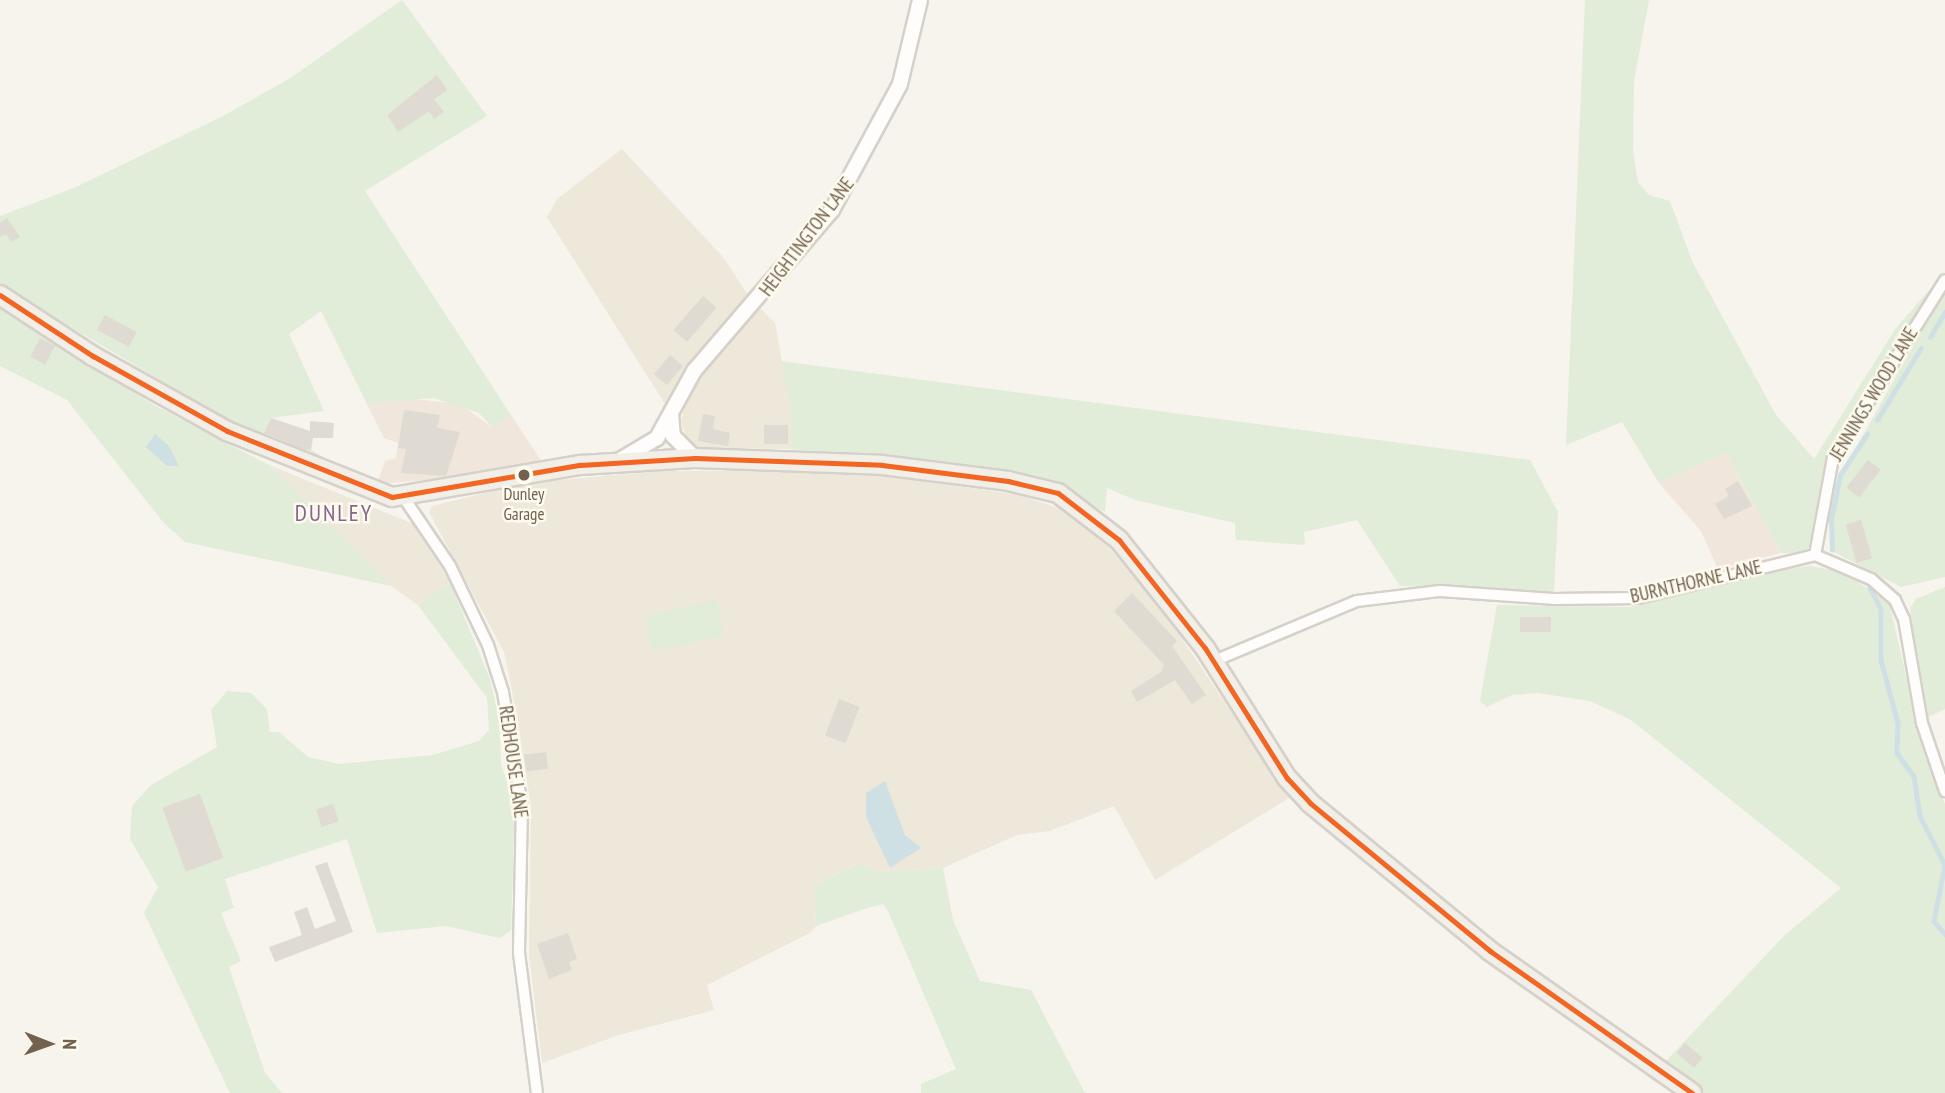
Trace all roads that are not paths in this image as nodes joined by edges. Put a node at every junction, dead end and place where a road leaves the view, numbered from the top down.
1 (920, 0) edge
2 (1945, 280) edge
3 (0, 295) edge
4 (671, 414) junction
5 (695, 458) junction
6 (619, 461) junction
7 (404, 498) junction
8 (1815, 555) junction
9 (1214, 662) junction
10 (1945, 791) edge
11 (537, 1093) edge
12 (1692, 1093) edge

1 - 4 street, HEIGHTINGTON LANE
2 - 8 street, JENNINGS WOOD LANE
3 - 7 main road
4 - 5 street
4 - 6 street, HEIGHTINGTON LANE
5 - 6 main road
5 - 9 main road
6 - 7 main road
7 - 11 street, REDHOUSE LANE
8 - 9 street, BURNTHORNE LANE
8 - 10 street
9 - 12 main road

